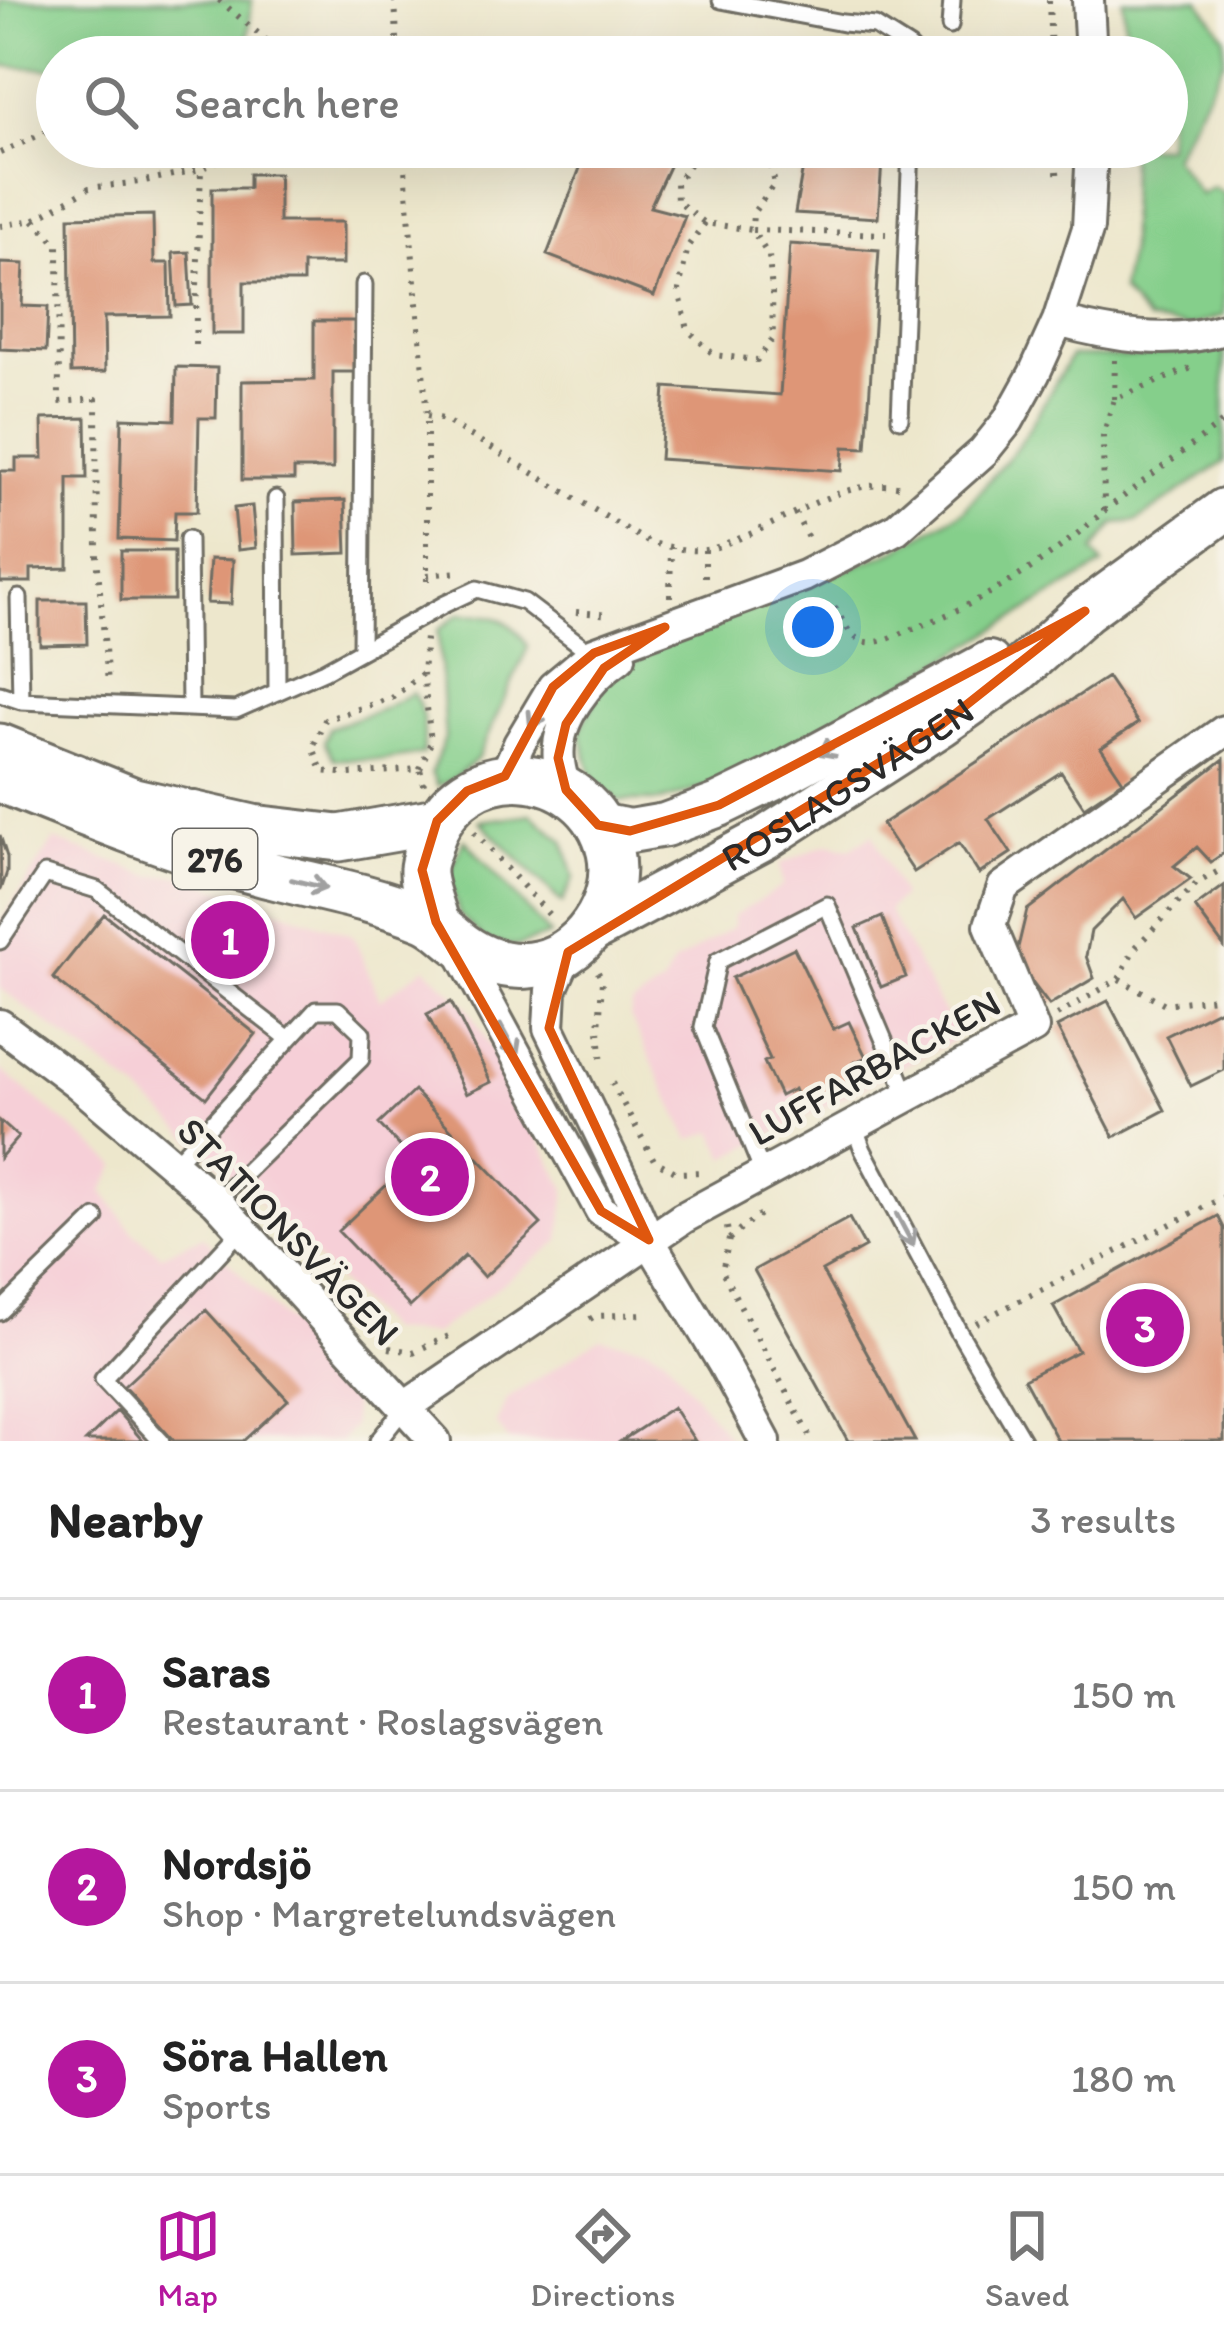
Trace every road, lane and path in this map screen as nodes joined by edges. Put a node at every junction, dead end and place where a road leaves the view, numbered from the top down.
1 (218, 0) edge
2 (395, 0) edge
3 (721, 0) edge
4 (952, 0) edge
5 (1049, 0) edge
6 (1088, 0) edge
7 (950, 26) dead end
8 (261, 36) edge
9 (397, 36) edge
10 (892, 36) edge
11 (1050, 36) edge
12 (1089, 36) edge
13 (36, 137) edge
14 (0, 154) edge
15 (405, 168) edge
16 (687, 168) edge
17 (772, 168) edge
18 (910, 168) edge
19 (1057, 168) edge
20 (1091, 168) edge
21 (201, 169) joint
22 (1059, 193) dead end
23 (34, 220) junction
24 (706, 223) junction
25 (0, 226) edge
26 (752, 230) junction
27 (907, 235) junction
28 (364, 284) dead end
29 (1058, 321) junction
30 (1224, 329) edge
31 (195, 344) dead end
32 (1209, 360) dead end
33 (427, 416) junction
34 (900, 419) dead end
35 (1224, 421) edge
36 (276, 499) dead end
37 (898, 502) dead end
38 (1224, 510) edge
39 (1104, 511) junction
40 (795, 514) junction
41 (188, 539) dead end
42 (671, 547) junction
43 (705, 550) junction
44 (799, 556) dead end
45 (476, 570) dead end
46 (427, 574) junction
47 (717, 584) dead end
48 (688, 592) dead end
49 (19, 598) dead end
50 (835, 607) dead end
51 (662, 609) junction
52 (560, 611) dead end
53 (1085, 611) junction
54 (428, 614) junction
55 (614, 615) dead end
56 (361, 650) junction
57 (599, 661) junction
58 (423, 673) junction
59 (277, 692) junction
60 (0, 694) edge
61 (21, 701) junction
62 (110, 705) junction
63 (190, 708) junction
64 (1224, 731) edge
65 (0, 747) edge
66 (420, 769) junction
67 (505, 776) junction
68 (0, 779) edge
69 (566, 790) junction
70 (444, 813) junction
71 (598, 825) junction
72 (1224, 868) edge
73 (445, 930) junction
74 (0, 941) edge
75 (578, 944) junction
76 (1119, 980) junction
77 (1224, 998) edge
78 (0, 1025) edge
79 (1033, 1028) junction
80 (289, 1039) junction
81 (908, 1097) junction
82 (854, 1125) junction
83 (175, 1164) junction
84 (763, 1172) junction
85 (723, 1196) junction
86 (1224, 1197) edge
87 (216, 1201) junction
88 (780, 1202) dead end
89 (96, 1218) dead end
90 (242, 1229) junction
91 (729, 1238) junction
92 (649, 1240) junction
93 (0, 1312) edge
94 (959, 1332) junction
95 (404, 1407) junction
96 (161, 1441) edge
97 (378, 1441) edge
98 (435, 1441) edge
99 (765, 1441) edge
100 (812, 1441) edge
101 (1023, 1441) edge

1 - 8 path
2 - 9 path
3 - 10 lane
4 - 7 lane
5 - 11 path
6 - 12 street
13 - 14 path
15 - 33 path
16 - 24 path
17 - 26 path
18 - 27 lane
19 - 22 path
20 - 29 street
21 - 23 path
21 - 31 path
23 - 25 path
23 - 62 path
24 - 26 path
24 - 26 path
26 - 27 path
27 - 34 lane
28 - 56 lane
29 - 30 street
29 - 51 street
32 - 39 path
33 - 42 path
33 - 46 path
35 - 39 path
36 - 59 lane
37 - 40 path
38 - 53 main road, ROSLAGSVÄGEN / 276
39 - 50 path
40 - 43 path
40 - 44 path
41 - 63 lane
42 - 43 path
42 - 51 path
43 - 47 path
45 - 46 path
46 - 54 path
48 - 51 path
49 - 61 lane
51 - 57 street
52 - 55 path
53 -> 71 main road, ROSLAGSVÄGEN / 276
53 - 75 main road, ROSLAGSVÄGEN / 276
54 - 56 lane
54 - 57 lane
54 - 58 path
56 - 59 lane
57 -> 67 street
57 - 69 street
58 - 66 path
58 - 66 path
59 - 63 lane
60 - 61 lane
61 - 62 lane
62 - 63 lane
64 - 79 street, LUFFARBACKEN
65 - 70 main road, 276
66 - 70 path
67 - 69 main road
67 - 70 main road, 276
68 -> 73 main road, ROSLAGSVÄGEN / 276
69 - 71 main road
70 - 73 main road
70 - 75 path
71 - 75 main road
72 - 76 path
73 - 75 main road, ROSLAGSVÄGEN / 276
73 -> 92 street
74 - 80 lane
75 - 85 path
75 - 92 street
76 - 77 path
76 - 79 path
78 - 83 street, STATIONSVÄGEN
79 - 81 street, LUFFARBACKEN
80 - 83 lane
80 - 87 lane
81 - 82 street, LUFFARBACKEN
81 - 84 lane
82 - 84 street, LUFFARBACKEN
82 -> 94 lane
83 - 87 street, STATIONSVÄGEN
84 - 85 street, LUFFARBACKEN
85 - 91 path
85 - 92 street, LUFFARBACKEN
86 - 94 path
87 - 90 street, STATIONSVÄGEN
88 - 91 path
89 - 93 lane
90 - 95 street, STATIONSVÄGEN
90 - 96 lane
91 - 100 path
92 - 95 street, LUFFARBACKEN
92 - 99 street
94 - 101 lane
95 - 97 lane
95 - 98 street, STATIONSVÄGEN

